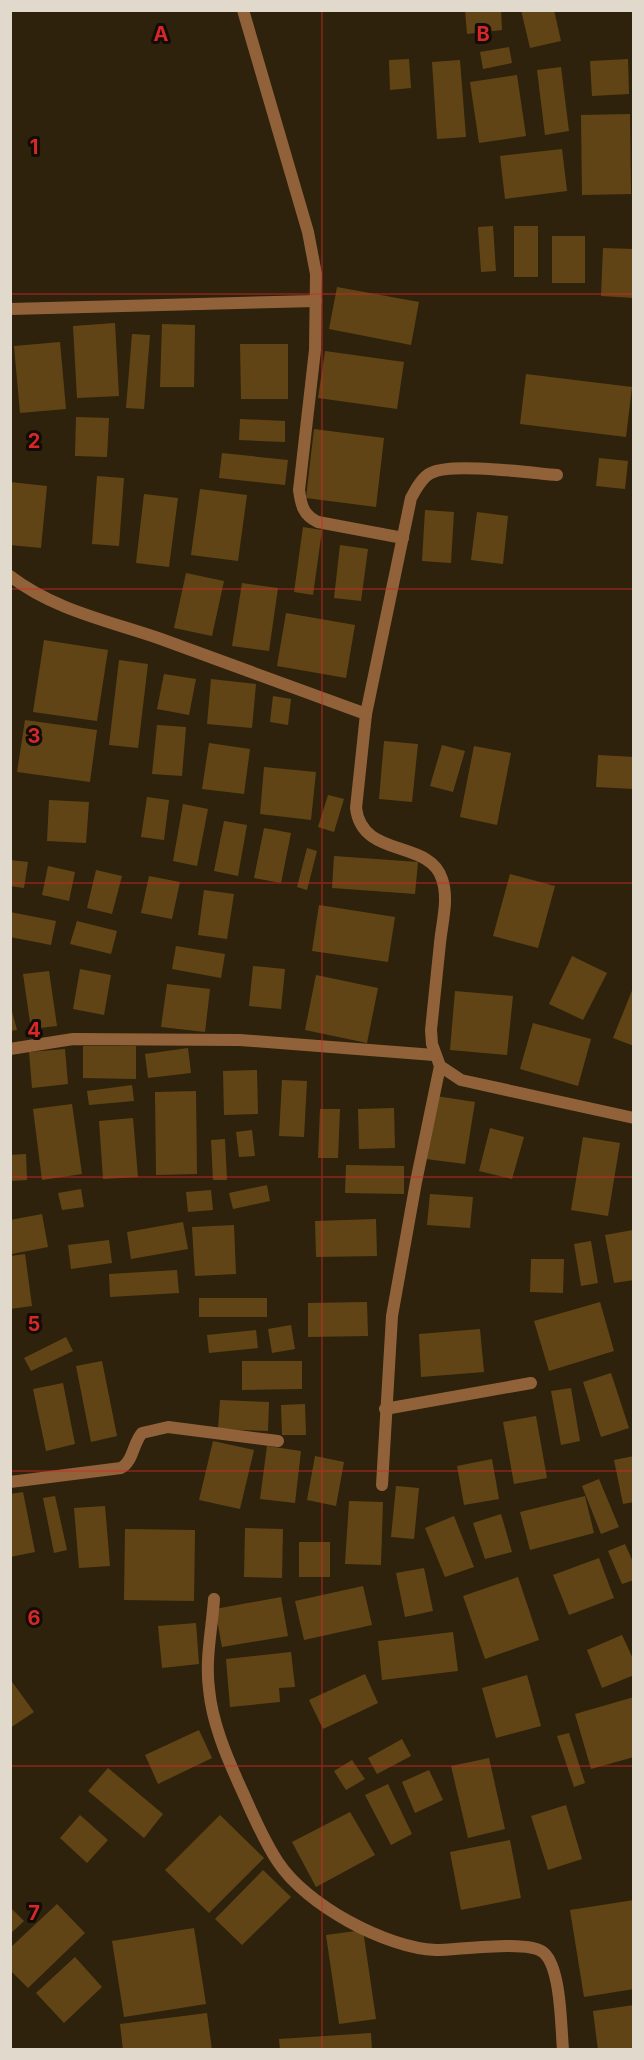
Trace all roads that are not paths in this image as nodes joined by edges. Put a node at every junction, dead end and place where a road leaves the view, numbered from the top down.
1 (243, 10) edge
2 (316, 301) junction
3 (10, 309) edge
4 (557, 475) dead end
5 (403, 537) junction
6 (10, 576) edge
7 (366, 714) junction
8 (10, 1049) edge
9 (437, 1060) junction
10 (633, 1118) edge
11 (531, 1383) dead end
12 (385, 1409) junction
13 (278, 1441) dead end
14 (10, 1482) edge
15 (382, 1485) dead end
16 (214, 1599) dead end
17 (563, 2049) edge

1 - 2 street
2 - 3 street
2 - 5 street
4 - 5 street
5 - 7 street
6 - 7 street
7 - 9 street
8 - 9 street
9 - 10 street
9 - 12 street
11 - 12 street
12 - 15 street
13 - 14 street
16 - 17 street

